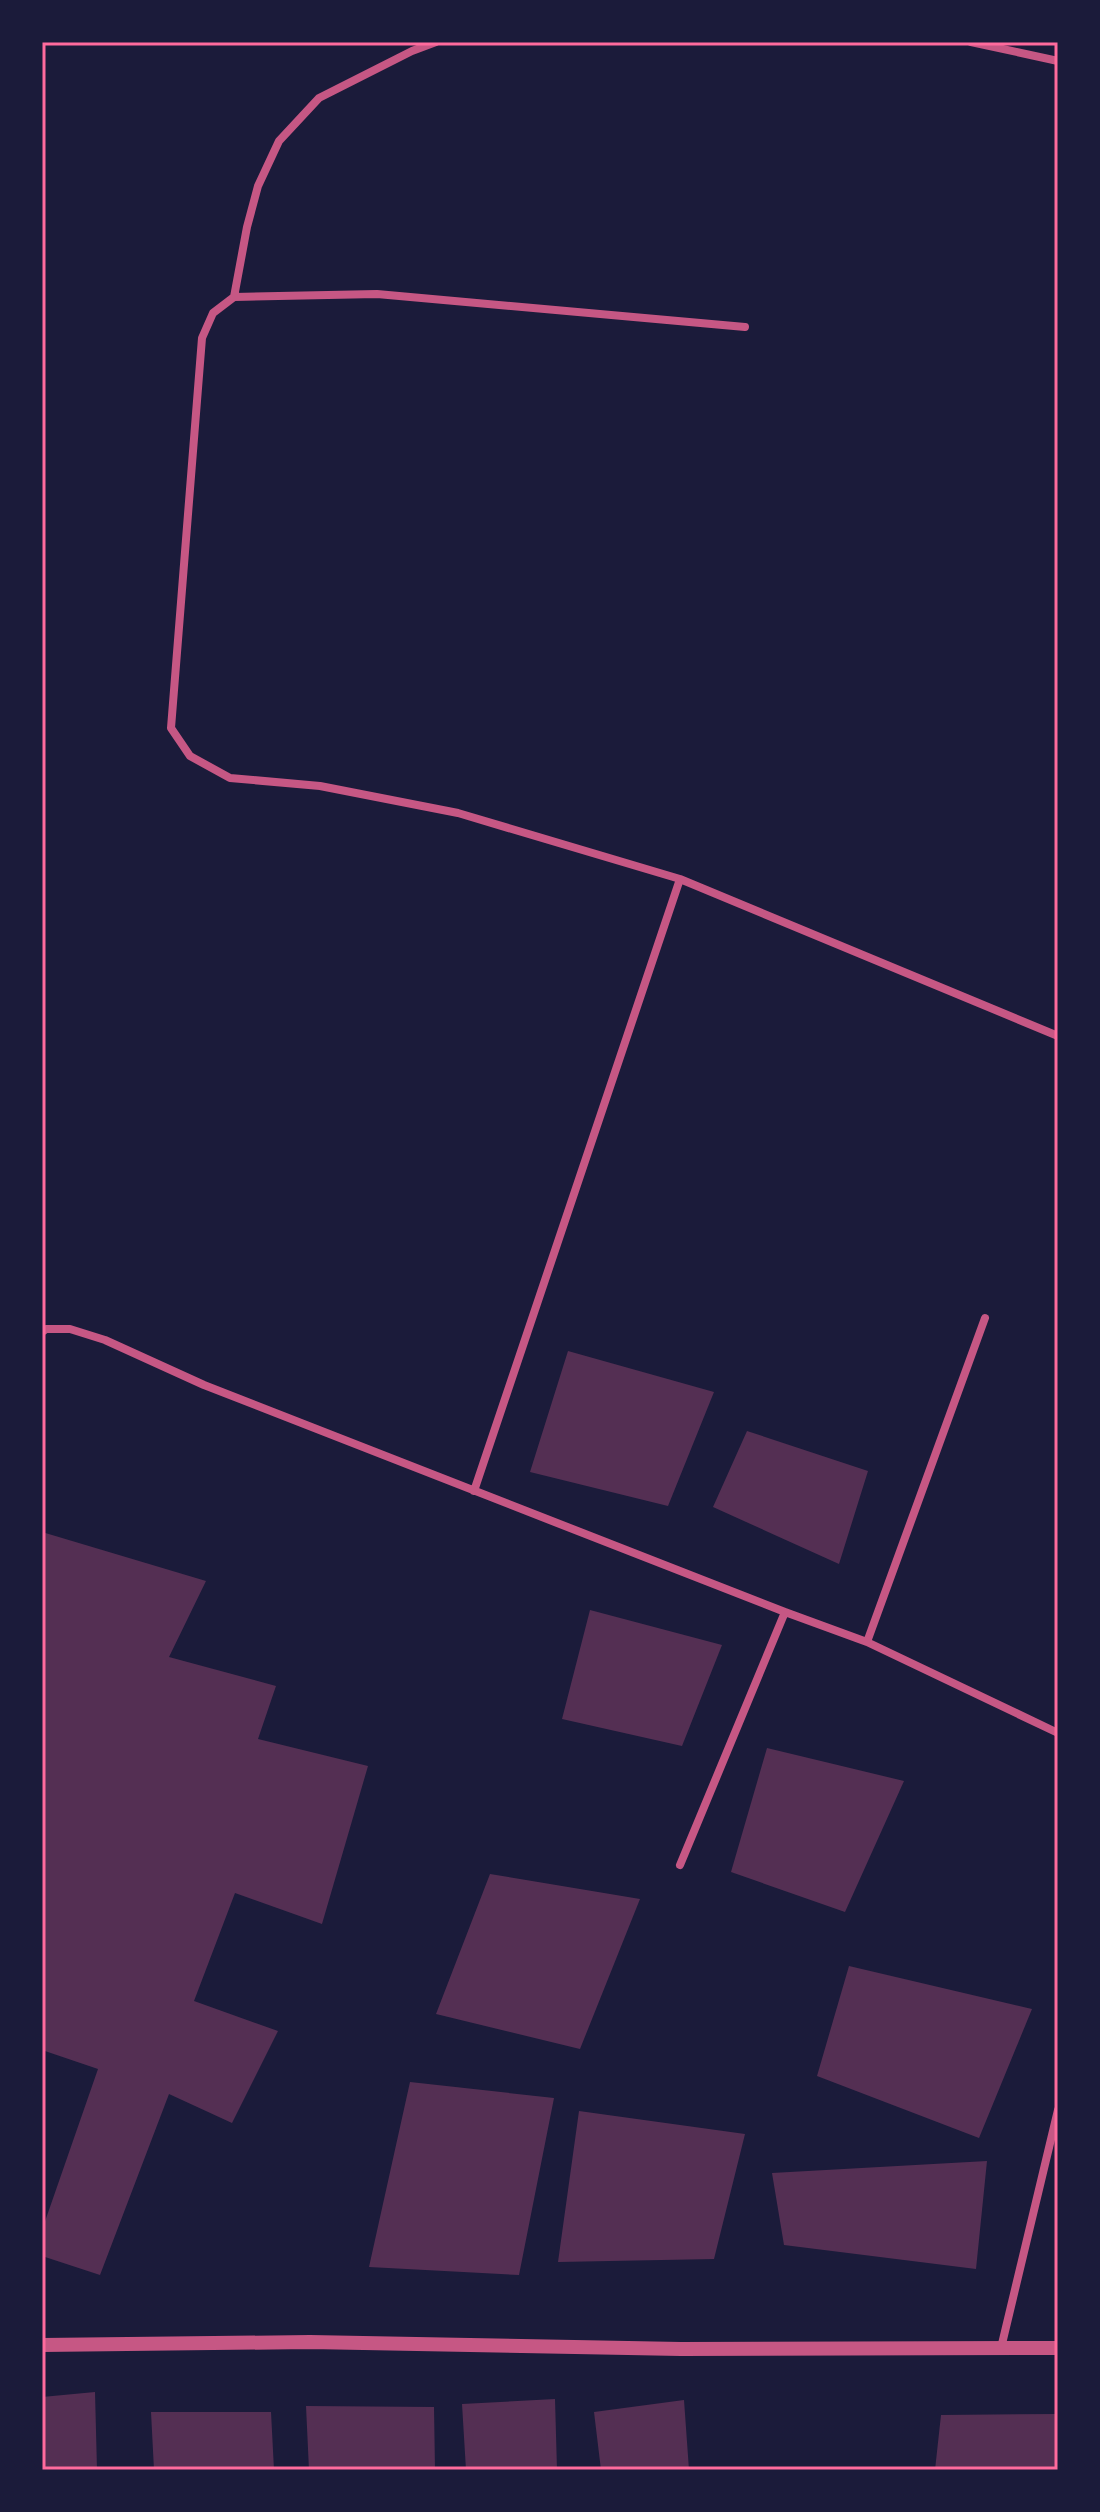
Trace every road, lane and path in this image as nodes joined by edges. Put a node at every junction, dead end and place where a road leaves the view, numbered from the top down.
1 (436, 42) edge
2 (971, 42) edge
3 (1058, 61) edge
4 (234, 297) junction
5 (745, 327) dead end
6 (680, 879) junction
7 (1058, 1036) edge
8 (985, 1318) dead end
9 (42, 1332) edge
10 (474, 1491) junction
11 (785, 1612) junction
12 (867, 1642) junction
13 (1058, 1733) edge
14 (680, 1865) dead end
15 (1058, 2110) edge
16 (1054, 2120) junction
17 (1058, 2137) edge
18 (42, 2345) edge
19 (1001, 2348) junction
20 (1058, 2348) edge

1 - 4 street
2 - 3 street
4 - 5 street
4 - 6 street
6 - 7 street
6 - 10 street
8 - 12 street
9 - 10 street
10 - 11 street
11 - 12 street
11 - 14 street
12 - 13 street
15 - 16 street
16 - 17 street
16 - 19 street
18 - 19 street
19 - 20 street

